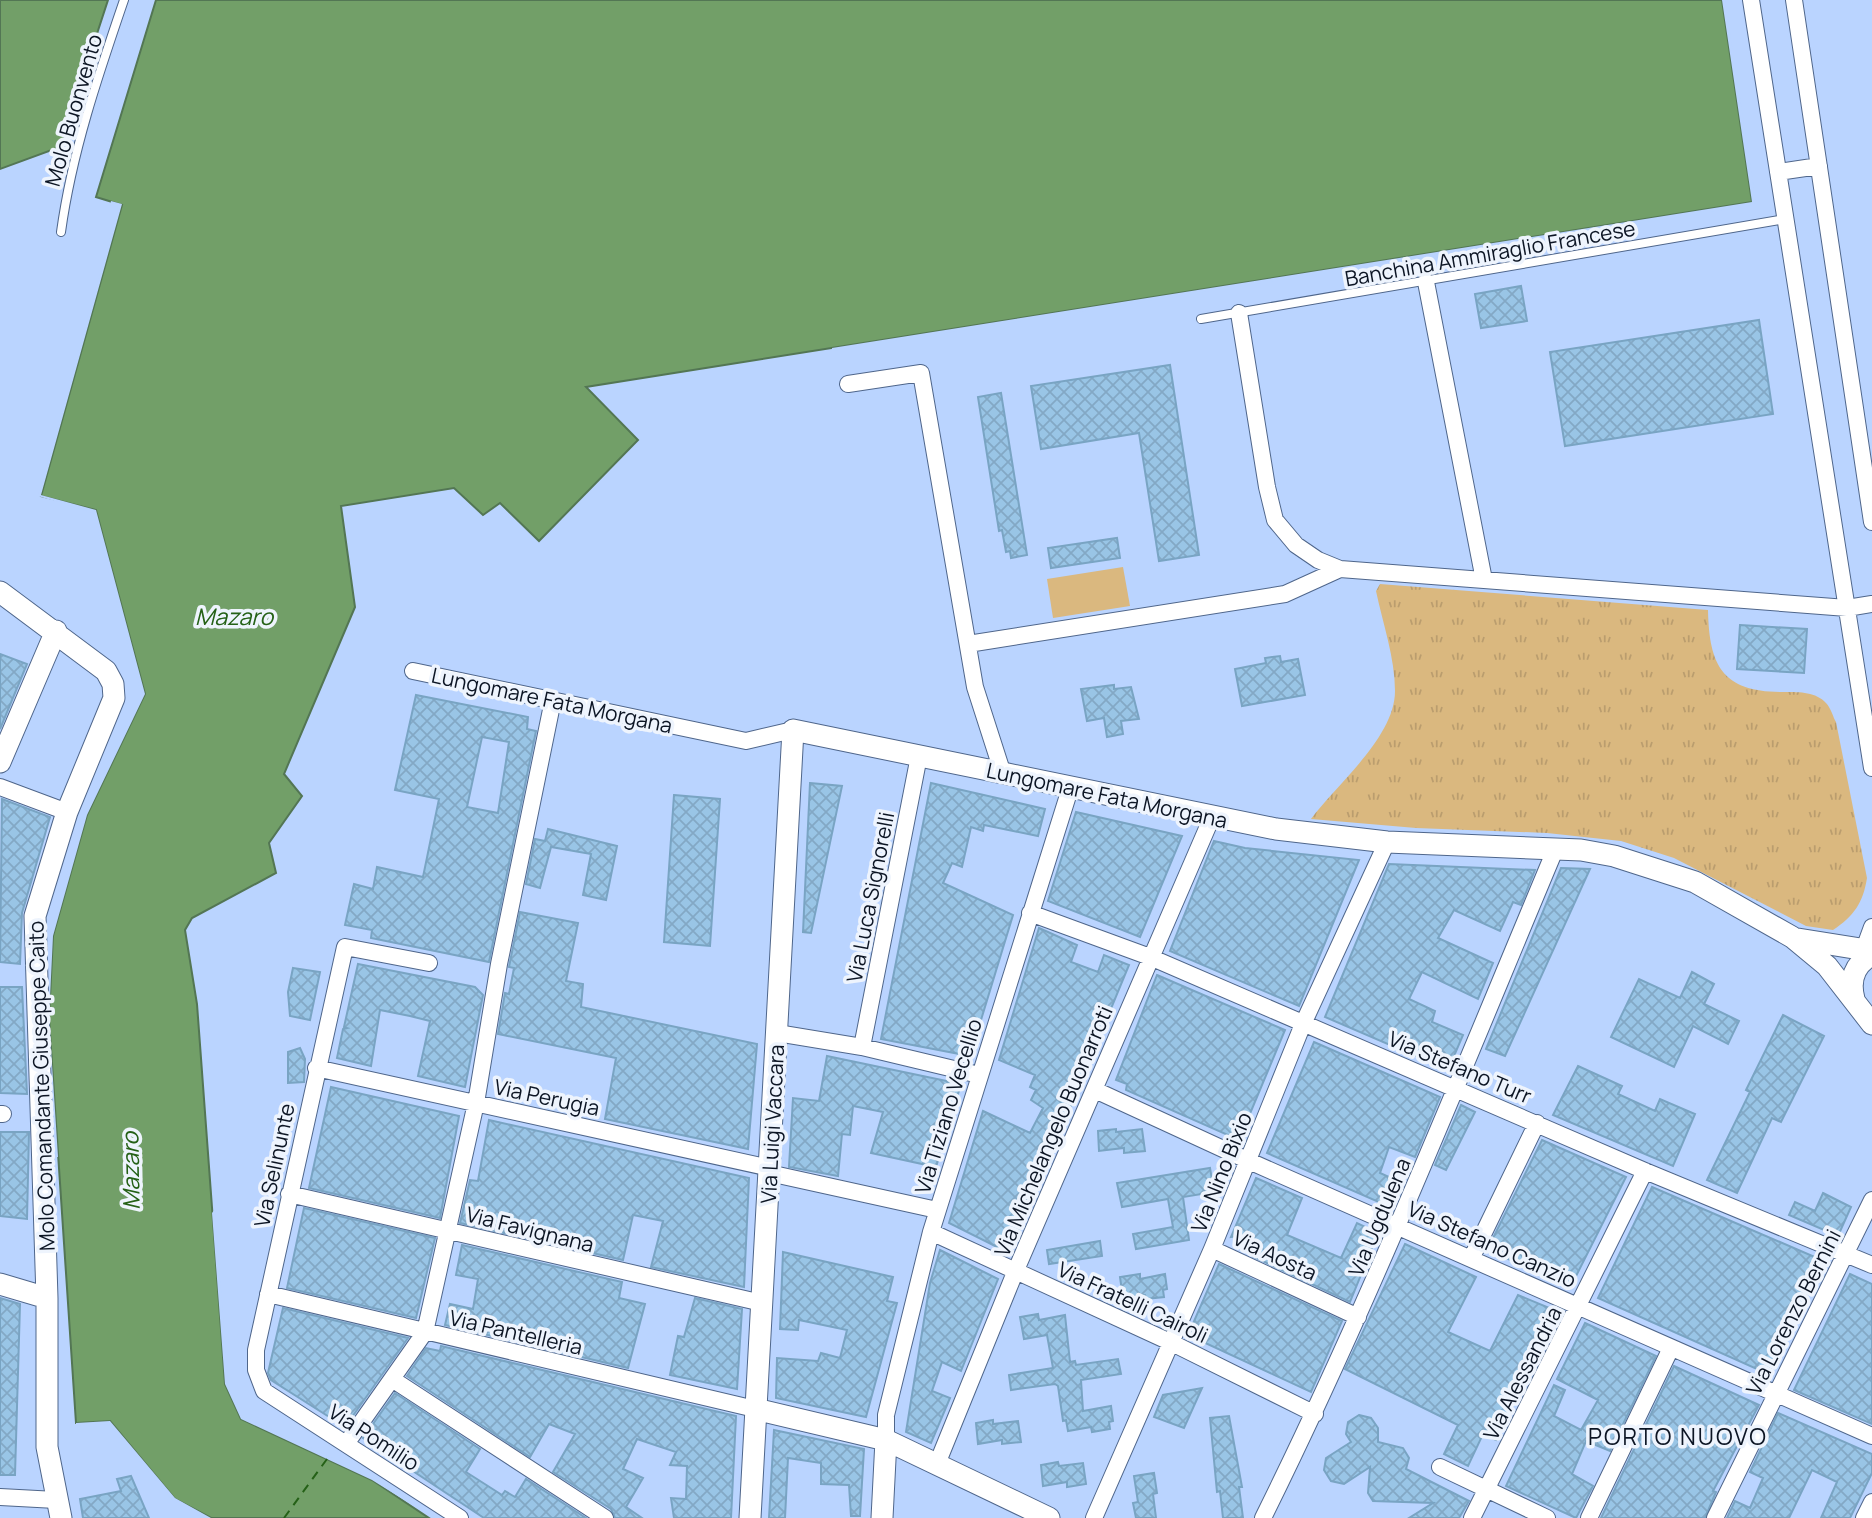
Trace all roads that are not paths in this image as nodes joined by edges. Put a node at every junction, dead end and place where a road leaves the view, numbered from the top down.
1 (124, 0) edge
2 (1751, 0) edge
3 (1794, 0) edge
4 (1819, 166) junction
5 (1778, 172) junction
6 (1785, 219) junction
7 (61, 232) dead end
8 (1426, 282) junction
9 (1239, 313) junction
10 (1201, 319) dead end
11 (848, 384) dead end
12 (1872, 522) edge
13 (1340, 569) junction
14 (1483, 580) junction
15 (0, 592) edge
16 (1872, 604) edge
17 (1847, 608) junction
18 (56, 631) junction
19 (968, 644) junction
20 (413, 671) dead end
21 (553, 700) junction
22 (793, 730) junction
23 (919, 756) junction
24 (0, 762) edge
25 (1872, 768) edge
26 (1003, 774) junction
27 (0, 787) edge
28 (1070, 789) junction
29 (67, 812) junction
30 (1212, 817) junction
31 (1387, 842) junction
32 (1555, 850) junction
33 (1030, 913) junction
34 (1872, 927) edge
35 (1792, 937) junction
36 (1866, 956) edge
37 (1150, 957) junction
38 (429, 963) dead end
39 (1864, 1012) edge
40 (1304, 1024) junction
41 (777, 1034) junction
42 (862, 1047) junction
43 (316, 1068) junction
44 (979, 1075) junction
45 (1455, 1087) junction
46 (1095, 1090) junction
47 (476, 1103) junction
48 (1537, 1123) junction
49 (1249, 1161) junction
50 (769, 1170) junction
51 (1645, 1171) junction
52 (289, 1194) junction
53 (1872, 1200) edge
54 (937, 1210) junction
55 (1399, 1226) junction
56 (447, 1231) junction
57 (931, 1232) junction
58 (1212, 1249) junction
59 (1846, 1255) junction
60 (1472, 1257) junction
61 (1872, 1265) edge
62 (1016, 1270) junction
63 (0, 1284) edge
64 (268, 1294) junction
65 (47, 1298) junction
66 (762, 1303) junction
67 (1580, 1306) junction
68 (1359, 1317) junction
69 (425, 1332) junction
70 (1170, 1342) junction
71 (1671, 1348) junction
72 (392, 1379) junction
73 (264, 1391) joint
74 (1773, 1395) junction
75 (755, 1409) junction
76 (1315, 1414) junction
77 (1872, 1436) edge
78 (886, 1440) junction
79 (346, 1444) junction
80 (937, 1464) junction
81 (1440, 1467) dead end
82 (1486, 1489) junction
83 (0, 1497) edge
84 (1872, 1502) edge
85 (58, 1509) edge
86 (460, 1518) edge
87 (605, 1518) edge
88 (750, 1518) edge
89 (882, 1518) edge
90 (1049, 1518) edge
91 (1094, 1518) edge
92 (1263, 1518) edge
93 (1472, 1518) edge
94 (1547, 1518) edge
95 (1589, 1518) edge
96 (1714, 1518) edge
97 (1864, 1518) edge

1 - 7 lane, Molo Buonvento
2 - 5 street
3 - 4 street
4 - 5 street
4 - 12 street
5 - 6 street
6 - 8 lane, Banchina Ammiraglio Francese
6 - 17 street
8 - 9 lane, Banchina Ammiraglio Francese
8 - 14 street
9 - 10 lane, Banchina Ammiraglio Francese
9 - 13 street
11 - 19 street
13 - 14 street
13 - 19 street
14 - 17 street
15 - 18 main road
16 - 17 street
17 - 25 street
18 - 24 main road
18 - 29 main road, Molo Comandante Giuseppe Caito
19 - 26 street
20 - 21 street, Lungomare Fata Morgana
21 - 22 street, Lungomare Fata Morgana
21 - 47 street
22 - 23 main road, Lungomare Fata Morgana
22 - 41 main road, Via Luigi Vaccara
23 - 26 main road, Lungomare Fata Morgana
23 - 42 street, Via Luca Signorelli
26 - 28 main road, Lungomare Fata Morgana
27 - 29 street
28 - 30 main road, Lungomare Fata Morgana
28 - 33 street, Via Tiziano Vecellio
29 - 65 main road, Molo Comandante Giuseppe Caito
30 - 31 main road, Lungomare Fata Morgana
30 - 37 street, Via Michelangelo Buonarroti
31 - 32 main road, Lungomare Fata Morgana
31 - 40 street, Via Nino Bixio
32 - 35 main road, Lungomare Fata Morgana
32 - 45 street, Via Ugdulena
33 - 37 street, Via Stefano Turr
33 - 44 street, Via Tiziano Vecellio
34 - 36 street
35 - 36 main road
35 - 39 main road
36 - 39 main road
37 - 40 street, Via Stefano Turr
37 - 46 street, Via Michelangelo Buonarroti
38 - 43 street, Via Selinunte
40 - 45 street, Via Stefano Turr
40 - 49 street, Via Nino Bixio
41 - 42 street
41 - 50 main road, Via Luigi Vaccara
42 - 44 street
43 - 47 street, Via Perugia
43 - 52 street, Via Selinunte
44 - 54 street, Via Tiziano Vecellio
45 - 48 street, Via Stefano Turr
45 - 55 street, Via Ugdulena
46 - 49 street, Via Stefano Canzio
46 - 62 street, Via Michelangelo Buonarroti
47 - 50 street, Via Perugia
47 - 56 street
48 - 51 street, Via Stefano Turr
48 - 60 street
49 - 55 street, Via Stefano Canzio
49 - 58 street, Via Nino Bixio
50 - 54 street, Via Perugia
50 - 66 main road, Via Luigi Vaccara
51 - 59 street, Via Stefano Turr
51 - 67 street, Via Alessandria
52 - 56 street, Via Favignana
52 - 64 street, Via Selinunte
53 - 59 street, Via Lorenzo Bernini
54 - 57 street, Via Tiziano Vecellio
55 - 60 street, Via Stefano Canzio
55 - 68 street, Via Ugdulena
56 - 66 street, Via Favignana
56 - 69 street
57 - 62 street, Via Fratelli Cairoli
57 - 78 street, Via Tiziano Vecellio
58 - 68 street, Via Aosta
58 - 70 street, Via Nino Bixio
59 - 61 street, Via Stefano Turr
59 - 74 street, Via Lorenzo Bernini
60 - 67 street, Via Stefano Canzio
62 - 70 street, Via Fratelli Cairoli
62 - 80 street, Via Michelangelo Buonarroti
63 - 65 main road
64 - 69 street, Via Pantelleria
64 - 73 street, Via Selinunte
65 - 85 main road, Molo Comandante Giuseppe Caito
66 - 75 main road, Via Luigi Vaccara
67 - 71 street, Via Stefano Canzio
67 - 82 street, Via Alessandria
68 - 76 street, Via Ugdulena
69 - 72 street
69 - 75 street, Via Pantelleria
70 - 76 street, Via Fratelli Cairoli
70 - 91 street, Via Nino Bixio
71 - 74 street, Via Stefano Canzio
71 - 95 street
72 - 79 street
72 - 87 street
73 - 79 street, Via Pomilio
74 - 77 street, Via Stefano Canzio
74 - 96 street, Via Lorenzo Bernini
75 - 78 main road
75 - 88 main road, Via Luigi Vaccara
76 - 92 street, Via Ugdulena
78 - 80 main road
78 - 89 main road
79 - 86 street, Via Pomilio
80 - 90 main road
81 - 82 street
82 - 93 street, Via Alessandria
82 - 94 street
83 - 85 street
84 - 97 street

